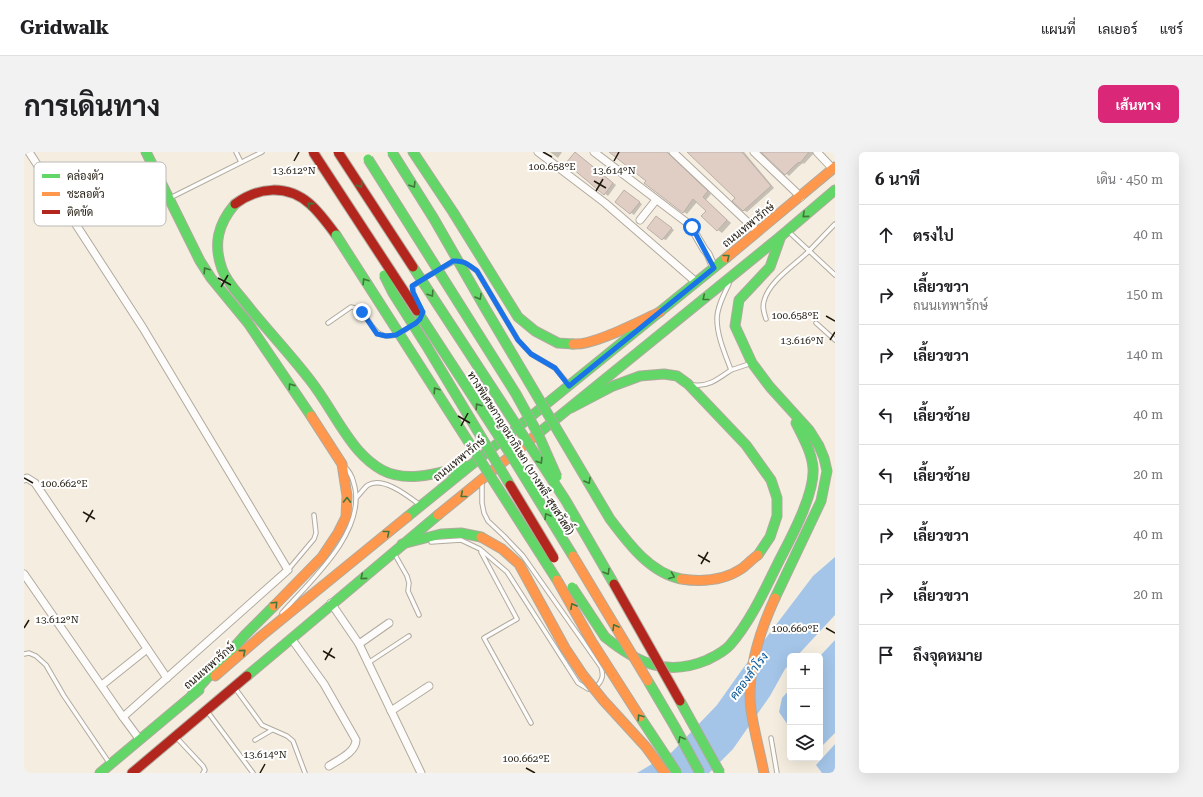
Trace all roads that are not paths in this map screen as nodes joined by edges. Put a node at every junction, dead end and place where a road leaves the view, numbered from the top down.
1 (29, 152) edge
2 (146, 152) edge
3 (236, 152) edge
4 (262, 152) edge
5 (313, 152) edge
6 (338, 152) edge
7 (392, 152) edge
8 (413, 152) edge
9 (538, 152) edge
10 (594, 152) edge
11 (673, 152) edge
12 (754, 152) edge
13 (817, 152) edge
14 (366, 156) edge
15 (36, 162) edge
16 (150, 162) edge
17 (241, 162) junction
18 (834, 168) edge
19 (835, 190) edge
20 (166, 195) edge
21 (801, 197) junction
22 (168, 199) junction
23 (656, 200) junction
24 (353, 215) junction
25 (640, 220) dead end
26 (835, 224) edge
27 (77, 226) edge
28 (758, 232) junction
29 (784, 233) junction
30 (809, 251) junction
31 (714, 268) junction
32 (733, 275) junction
33 (835, 275) edge
34 (696, 282) junction
35 (420, 306) dead end
36 (423, 312) dead end
37 (660, 312) junction
38 (766, 319) dead end
39 (328, 323) dead end
40 (816, 323) dead end
41 (835, 340) edge
42 (752, 363) junction
43 (731, 370) junction
44 (688, 384) junction
45 (569, 386) junction
46 (789, 406) junction
47 (571, 408) junction
48 (342, 464) junction
49 (468, 466) junction
50 (24, 479) edge
51 (482, 479) junction
52 (357, 497) junction
53 (566, 501) junction
54 (420, 505) junction
55 (314, 515) dead end
56 (402, 544) junction
57 (480, 549) junction
58 (393, 552) junction
59 (288, 570) junction
60 (24, 574) edge
61 (331, 603) junction
62 (419, 615) dead end
63 (389, 623) dead end
64 (409, 636) dead end
65 (260, 638) junction
66 (291, 638) junction
67 (359, 644) junction
68 (148, 649) junction
69 (24, 654) edge
70 (368, 663) junction
71 (167, 678) junction
72 (102, 685) junction
73 (429, 686) dead end
74 (234, 687) junction
75 (192, 695) junction
76 (207, 710) junction
77 (391, 711) junction
78 (124, 717) junction
79 (531, 722) dead end
80 (272, 730) junction
81 (176, 736) junction
82 (771, 738) dead end
83 (140, 740) junction
84 (255, 740) dead end
85 (110, 764) junction
86 (329, 766) dead end
87 (100, 773) edge
88 (132, 773) edge
89 (203, 773) edge
90 (253, 773) edge
91 (305, 773) edge
92 (421, 773) edge
93 (665, 773) edge
94 (677, 773) edge
95 (700, 773) edge
96 (720, 773) edge
97 (764, 773) edge
98 (777, 773) edge

1 - 15 street
2 - 16 main road
3 - 17 lane
4 - 17 lane
5 - 24 main road, ทางพิเศษกาญจนาภิเษก (บางพลี-สุขสวัสดิ์), bridge
6 -> 53 main road, ทางพิเศษกาญจนาภิเษก (บางพลี-สุขสวัสดิ์), bridge
7 -> 44 main road, bridge
8 - 37 main road
9 - 34 street
10 - 23 street
11 - 28 street
12 - 21 street
13 - 18 street
14 - 53 main road, bridge
17 - 22 lane
18 - 21 main road, ถนนเทพารักษ์
19 -> 29 main road
20 - 22 main road
21 - 28 main road, ถนนเทพารักษ์
48 -> 22 main road
23 - 25 street
23 - 31 street
24 - 46 main road, bridge
95 -> 24 main road, ทางพิเศษกาญจนาภิเษก (บางพลี-สุขสวัสดิ์), bridge
26 - 30 lane
27 - 59 street
31 -> 28 main road, ถนนเทพารักษ์
29 - 30 lane
29 - 32 main road
29 - 42 main road
30 - 33 lane
30 - 38 lane
31 - 34 main road, ถนนเทพารักษ์
32 - 43 lane
32 -> 47 main road
34 - 37 main road, ถนนเทพารักษ์
35 - 45 lane
36 - 39 lane
37 - 45 main road, ถนนเทพารักษ์
40 - 41 lane
42 - 43 lane
42 - 46 main road
43 - 44 lane
44 - 47 main road
45 - 49 main road, ถนนเทพารักษ์
46 - 97 main road
47 - 51 main road
48 - 52 lane
75 -> 48 main road
49 - 54 main road, ถนนเทพารักษ์
94 -> 49 main road, bridge
50 - 68 street
51 -> 56 main road
51 - 57 lane
52 - 54 lane
52 - 65 lane
53 -> 96 main road, ทางพิเศษกาญจนาภิเษก (บางพลี-สุขสวัสดิ์), bridge
65 -> 54 main road, ถนนเทพารักษ์
55 - 59 lane
56 - 57 lane
56 - 58 main road
56 - 93 main road, bridge
57 - 79 lane
58 -> 61 main road
58 - 62 lane
59 - 71 street
60 - 72 street
61 - 66 main road
61 - 67 street
63 - 67 street
64 - 70 lane
75 -> 65 main road, ถนนเทพารักษ์
66 - 74 main road
66 - 86 street
67 - 70 street
68 - 71 street
68 - 72 street
69 - 85 lane
70 - 77 street
71 - 78 street
72 - 78 street
73 - 77 street
74 - 76 main road
74 - 80 lane
75 - 83 main road, ถนนเทพารักษ์
76 - 81 main road
76 - 90 lane
77 - 92 street
78 - 83 street
80 - 84 lane
80 - 91 lane
81 - 88 main road
81 - 89 lane
82 - 98 lane
83 - 85 main road, ถนนเทพารักษ์
85 - 87 main road, ถนนเทพารักษ์

